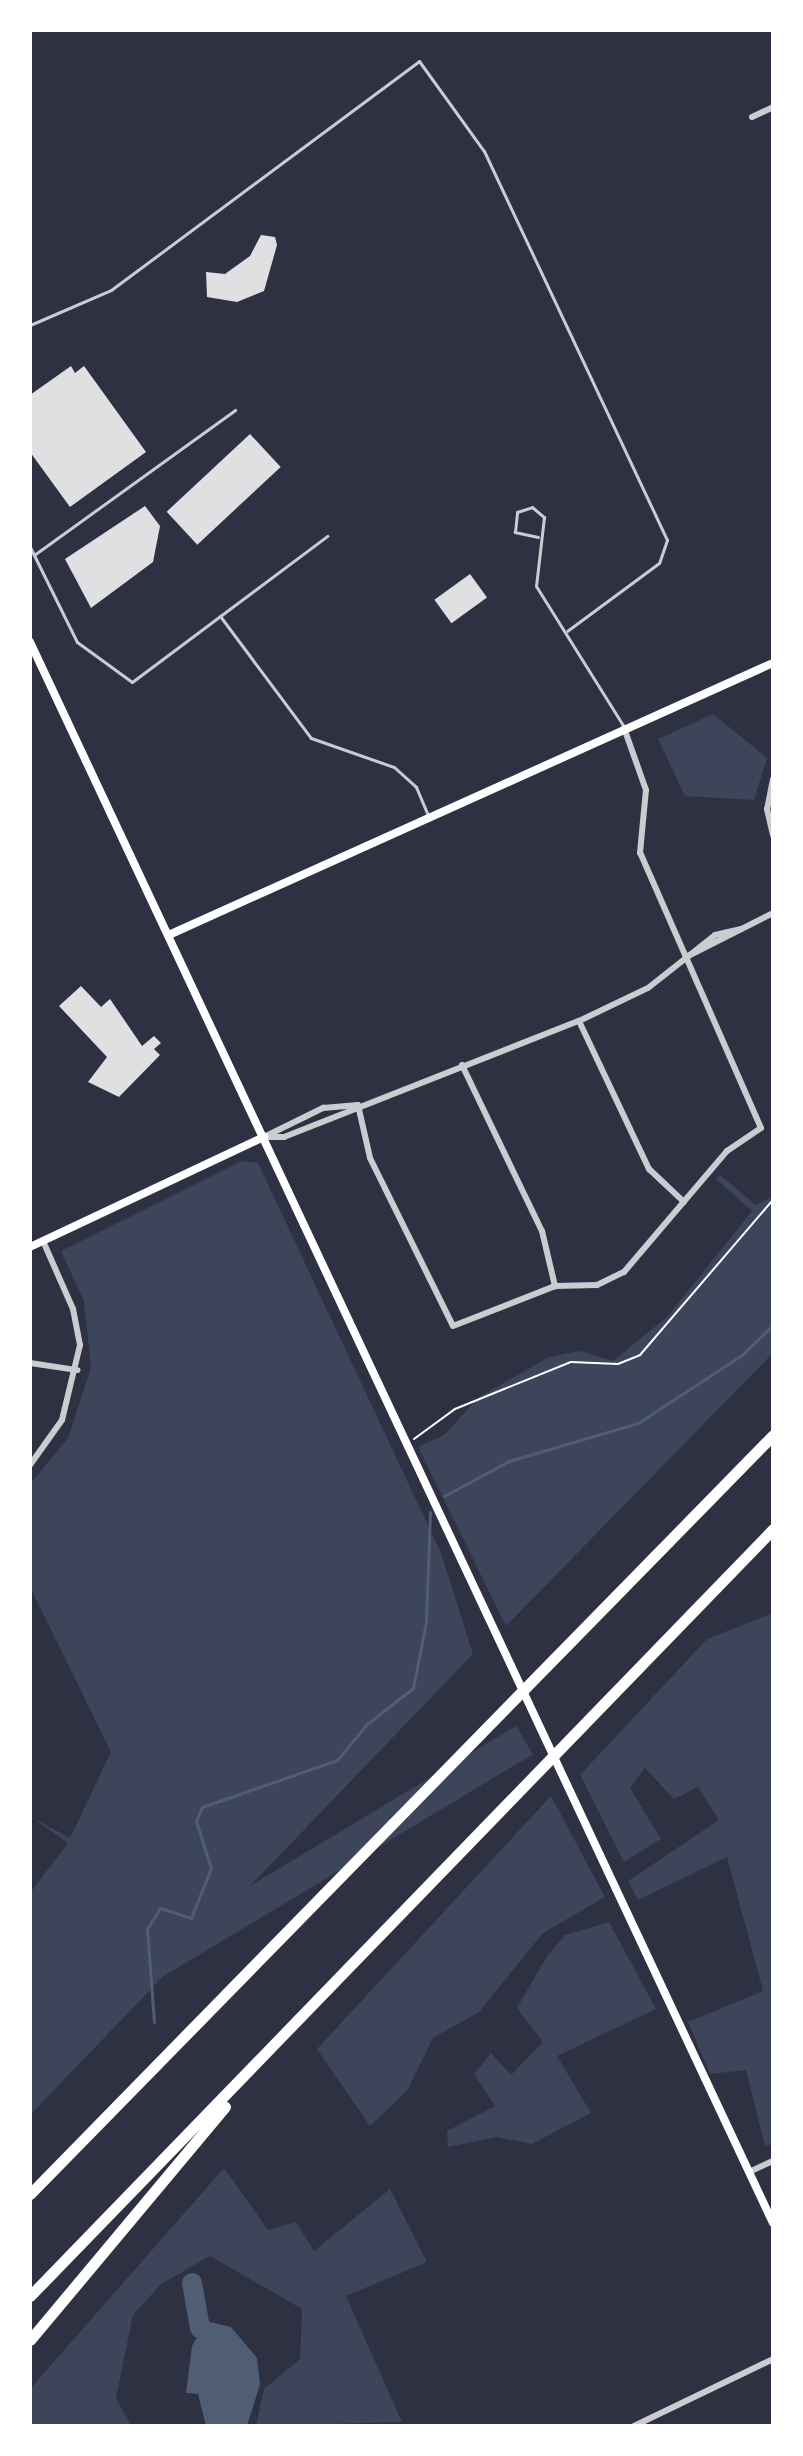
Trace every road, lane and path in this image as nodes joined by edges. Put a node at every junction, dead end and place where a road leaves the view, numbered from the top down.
1 (773, 107) edge
2 (752, 117) dead end
3 (30, 325) edge
4 (235, 410) dead end
5 (327, 536) dead end
6 (538, 537) junction
7 (30, 547) edge
8 (34, 555) junction
9 (220, 616) junction
10 (567, 631) junction
11 (30, 642) edge
12 (773, 663) edge
13 (624, 727) junction
14 (773, 779) edge
15 (429, 817) junction
16 (773, 835) edge
17 (773, 913) edge
18 (171, 934) junction
19 (686, 957) junction
20 (579, 1021) junction
21 (462, 1065) junction
22 (358, 1105) junction
23 (264, 1137) junction
24 (773, 1200) edge
25 (684, 1202) junction
26 (43, 1241) junction
27 (30, 1247) edge
28 (555, 1286) junction
29 (30, 1363) edge
30 (77, 1370) junction
31 (773, 1435) edge
32 (408, 1442) junction
33 (30, 1465) edge
34 (773, 1529) edge
35 (277, 2045) junction
36 (773, 2161) edge
37 (749, 2172) junction
38 (30, 2194) edge
39 (773, 2223) edge
40 (30, 2296) edge
41 (30, 2340) edge
42 (773, 2359) edge
43 (634, 2426) edge

1 - 2 street
3 - 10 lane
4 - 8 lane
5 - 9 lane
6 - 6 lane
6 - 10 lane
7 - 8 lane
8 - 9 lane
9 - 15 lane
10 - 13 lane
11 - 18 main road
12 - 13 main road
13 - 15 main road
13 - 19 street
14 - 16 street
15 - 18 main road
17 - 19 street
18 - 23 main road
19 - 20 street
19 - 25 street
20 - 21 street
20 - 25 street
21 - 22 street
21 - 28 street
22 - 23 street
22 - 23 street
22 - 28 street
23 - 26 main road
23 - 32 main road
24 - 32 path
25 - 28 street
26 - 27 main road
26 - 30 street
29 - 30 street
30 - 33 street
31 - 38 highway
32 - 37 main road
34 - 35 highway
35 - 40 highway
35 - 41 highway
36 - 37 street
37 - 39 main road
42 - 43 street

